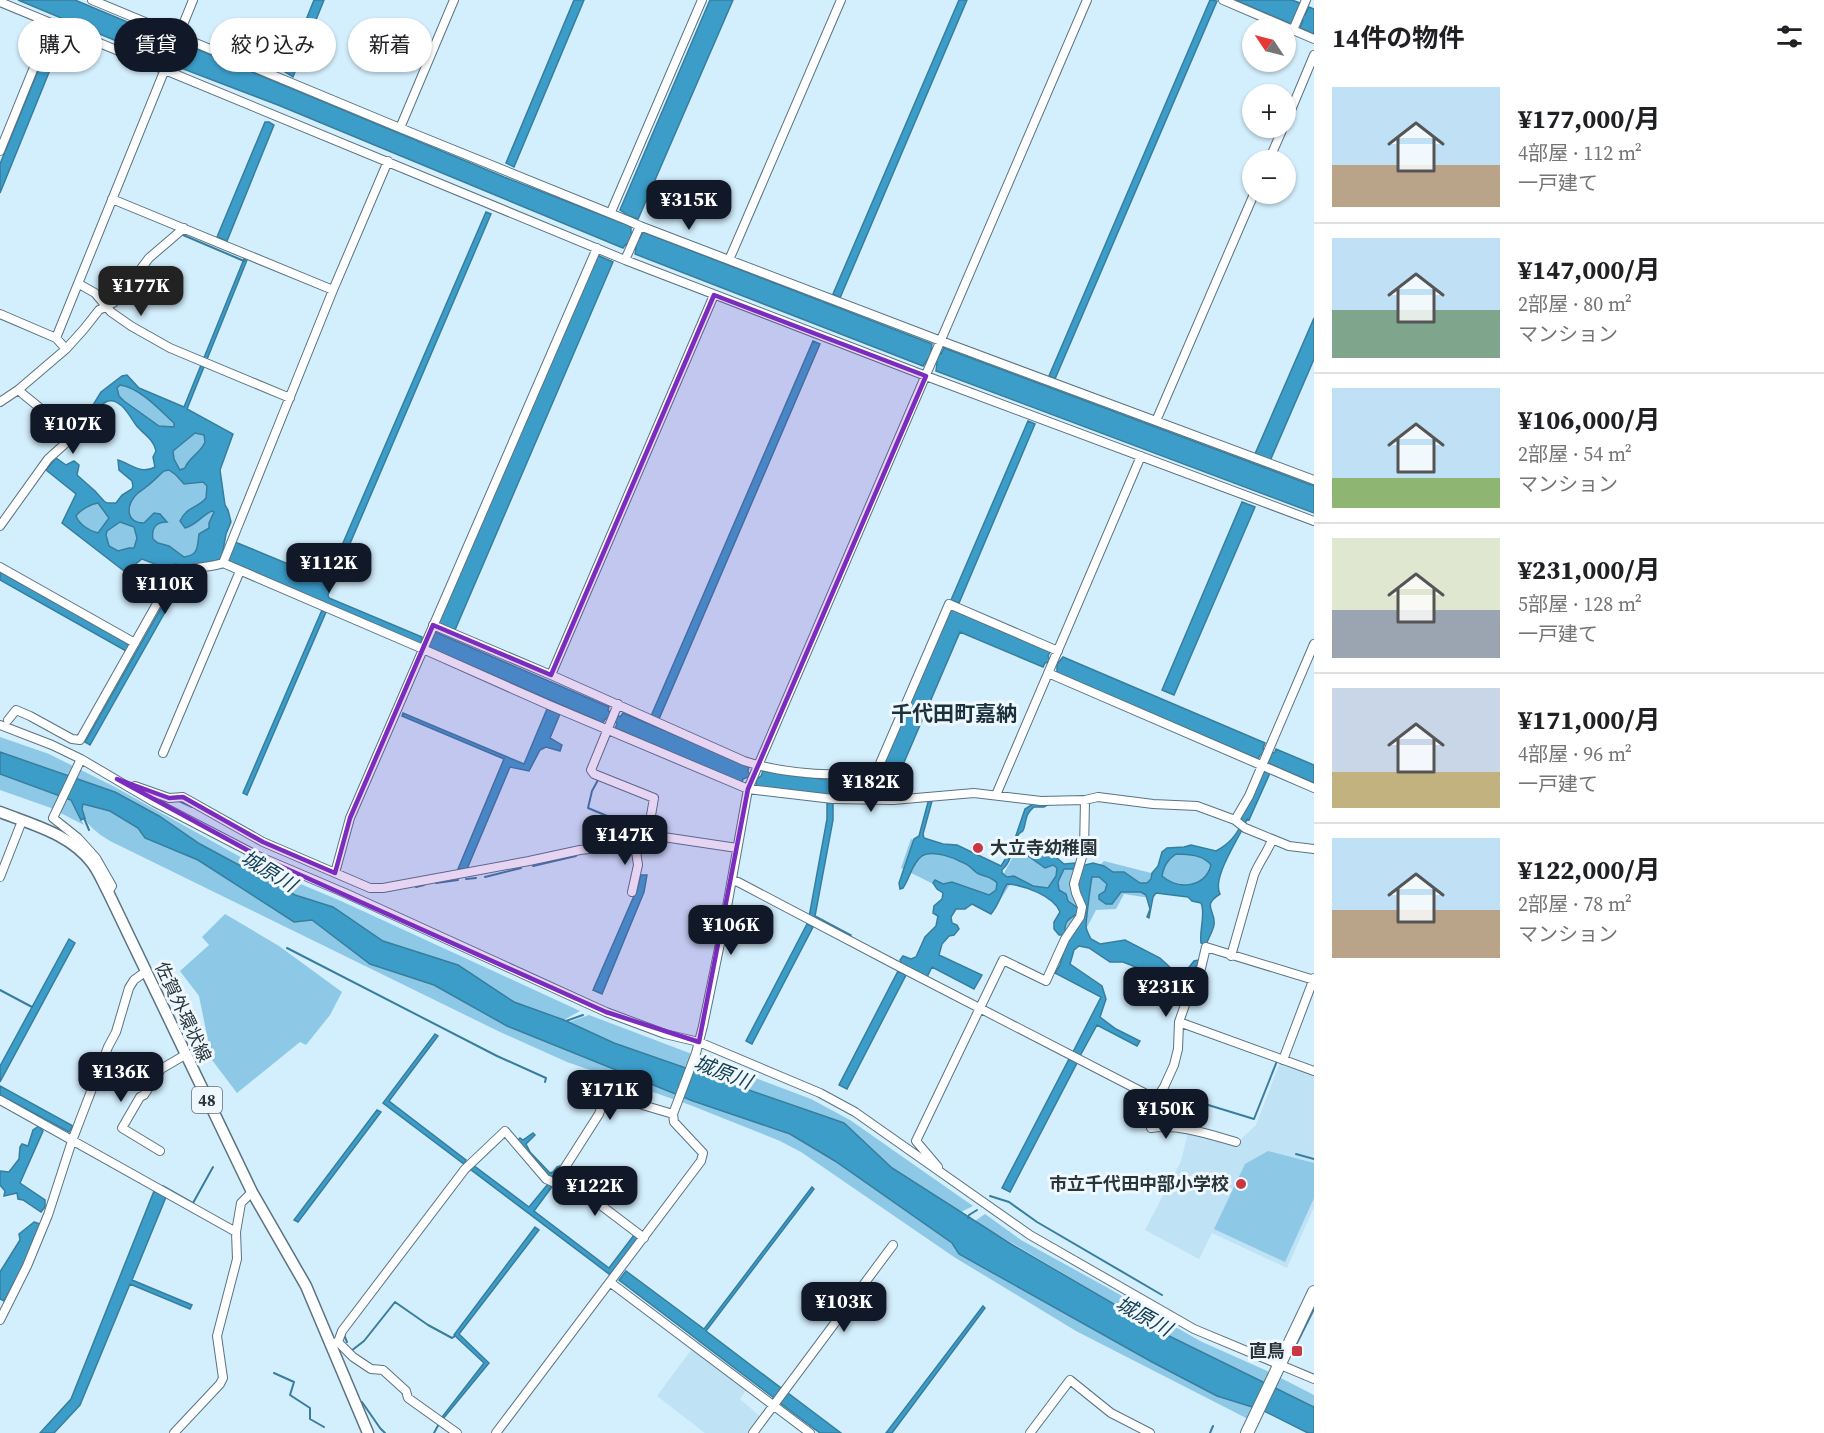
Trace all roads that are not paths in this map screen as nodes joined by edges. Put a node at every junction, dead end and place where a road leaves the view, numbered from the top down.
1 (92, 0) edge
2 (193, 0) edge
3 (454, 0) edge
4 (702, 0) edge
5 (841, 0) edge
6 (1087, 0) edge
7 (1223, 0) edge
8 (1306, 0) edge
9 (0, 2) edge
10 (1314, 4) edge
11 (40, 18) edge
12 (130, 18) edge
13 (186, 18) edge
14 (1265, 18) edge
15 (1296, 24) edge
16 (1296, 31) edge
17 (1314, 39) edge
18 (198, 48) edge
19 (1314, 55) edge
20 (32, 72) edge
21 (163, 72) edge
22 (169, 72) edge
23 (1296, 98) edge
24 (400, 128) junction
25 (0, 151) edge
26 (388, 161) junction
27 (112, 199) junction
28 (1250, 204) edge
29 (611, 212) junction
30 (184, 228) junction
31 (638, 230) junction
32 (597, 248) junction
33 (625, 260) junction
34 (729, 260) junction
35 (79, 284) junction
36 (333, 290) junction
37 (714, 295) junction
38 (106, 306) junction
39 (0, 314) edge
40 (56, 338) junction
41 (941, 341) junction
42 (66, 349) junction
43 (926, 376) junction
44 (18, 390) junction
45 (290, 398) junction
46 (0, 402) edge
47 (1156, 421) junction
48 (1141, 456) junction
49 (1314, 480) edge
50 (1314, 521) edge
51 (0, 526) edge
52 (224, 563) junction
53 (0, 567) edge
54 (240, 571) junction
55 (433, 625) junction
56 (135, 643) junction
57 (1314, 644) edge
58 (425, 645) junction
59 (1053, 662) junction
60 (551, 675) junction
61 (618, 704) junction
62 (610, 721) junction
63 (4, 723) edge
64 (163, 753) dead end
65 (1265, 757) junction
66 (81, 759) junction
67 (758, 765) junction
68 (117, 779) junction
69 (1314, 788) edge
70 (748, 789) junction
71 (996, 795) junction
72 (1085, 800) junction
73 (0, 813) edge
74 (22, 821) junction
75 (1240, 824) junction
76 (650, 835) junction
77 (1272, 840) junction
78 (635, 843) junction
79 (737, 848) junction
80 (1314, 849) edge
81 (335, 873) junction
82 (0, 877) edge
83 (732, 880) junction
84 (108, 892) junction
85 (632, 892) dead end
86 (1231, 956) junction
87 (146, 972) junction
88 (1314, 979) edge
89 (980, 1008) junction
90 (1179, 1022) junction
91 (699, 1042) junction
92 (185, 1055) junction
93 (1283, 1060) junction
94 (1314, 1071) edge
95 (1156, 1099) junction
96 (0, 1100) edge
97 (675, 1112) junction
98 (72, 1141) junction
99 (1236, 1142) dead end
100 (160, 1151) dead end
101 (561, 1175) junction
102 (950, 1179) junction
103 (252, 1192) junction
104 (236, 1232) junction
105 (644, 1238) junction
106 (893, 1245) dead end
107 (611, 1282) junction
108 (1314, 1292) edge
109 (0, 1320) edge
110 (334, 1343) junction
111 (1279, 1367) junction
112 (1314, 1379) edge
113 (774, 1405) junction
114 (1249, 1430) edge
115 (174, 1433) edge
116 (368, 1433) edge
117 (457, 1433) edge
118 (496, 1433) edge
119 (753, 1433) edge
120 (810, 1433) edge
121 (1030, 1433) edge
122 (1150, 1433) edge

1 - 12 street
2 - 13 street
3 - 24 street
4 - 29 street
5 - 34 street
6 - 41 street
7 - 14 street
8 - 10 street
8 - 15 street
9 - 11 street
16 - 17 street
18 - 24 street
19 - 23 street
20 - 25 street
21 - 27 street
22 - 26 street
24 - 29 street
26 - 32 street
26 - 36 street
27 - 30 street
27 - 35 street
28 - 47 street
29 - 31 street
30 - 36 street
30 - 38 street
31 - 33 street
31 - 34 street
32 - 33 street
32 - 55 street
33 - 37 street
34 - 41 street
35 - 38 street
35 - 40 street
36 - 45 street
37 - 43 street
37 - 60 street
38 - 42 street
38 - 45 street
39 - 40 street
40 - 42 street
41 - 43 street
41 - 47 street
42 - 44 street
43 - 48 street
43 - 67 street
44 - 46 street
44 - 51 street
45 - 52 street
47 - 49 street
48 - 50 street
48 - 59 street
52 - 54 street
52 - 56 street
53 - 56 street
54 - 58 street
54 - 64 street
55 - 58 street
55 - 60 street
56 - 63 street
57 - 65 street
58 - 62 street
58 - 81 street
59 - 65 street
59 - 67 street
59 - 71 street
60 - 61 street
61 - 62 street
61 - 67 street
62 - 70 street
62 - 76 street
63 - 66 street
65 - 69 street
65 - 75 street
66 - 68 street
66 - 84 street
67 - 70 street
68 - 81 street
68 - 91 street
70 - 71 street
70 - 79 street
71 - 72 street
72 - 75 street
72 - 89 street
73 - 74 main road, 佐賀外環状線 / 48
74 - 82 street
74 - 84 main road, 佐賀外環状線 / 48
75 - 77 street
76 - 78 street
76 - 79 street
77 - 80 street
77 - 86 street
78 - 81 street
78 - 85 street
79 - 83 street
83 - 89 street
83 - 91 street
84 - 87 main road, 佐賀外環状線 / 48
86 - 88 street
86 - 90 street
87 - 92 main road, 佐賀外環状線 / 48
87 - 98 street
88 - 93 street
89 - 95 street
89 - 102 street
90 - 93 street
90 - 95 street
91 - 97 street
91 - 102 street
92 - 100 street
92 - 103 main road, 佐賀外環状線 / 48
93 - 94 street
95 - 99 street
96 - 98 street
97 - 101 street
97 - 105 street
98 - 104 street
98 - 109 street
101 - 105 street
101 - 110 street
102 - 111 street
103 - 104 street
103 - 110 main road, 佐賀外環状線 / 48
104 - 115 street
105 - 107 street
106 - 113 street
107 - 113 street
107 - 118 street
108 - 111 highway
110 - 116 main road, 佐賀外環状線 / 48
110 - 117 street
111 - 112 street
111 - 114 highway
113 - 119 street
113 - 120 street
121 - 122 street

